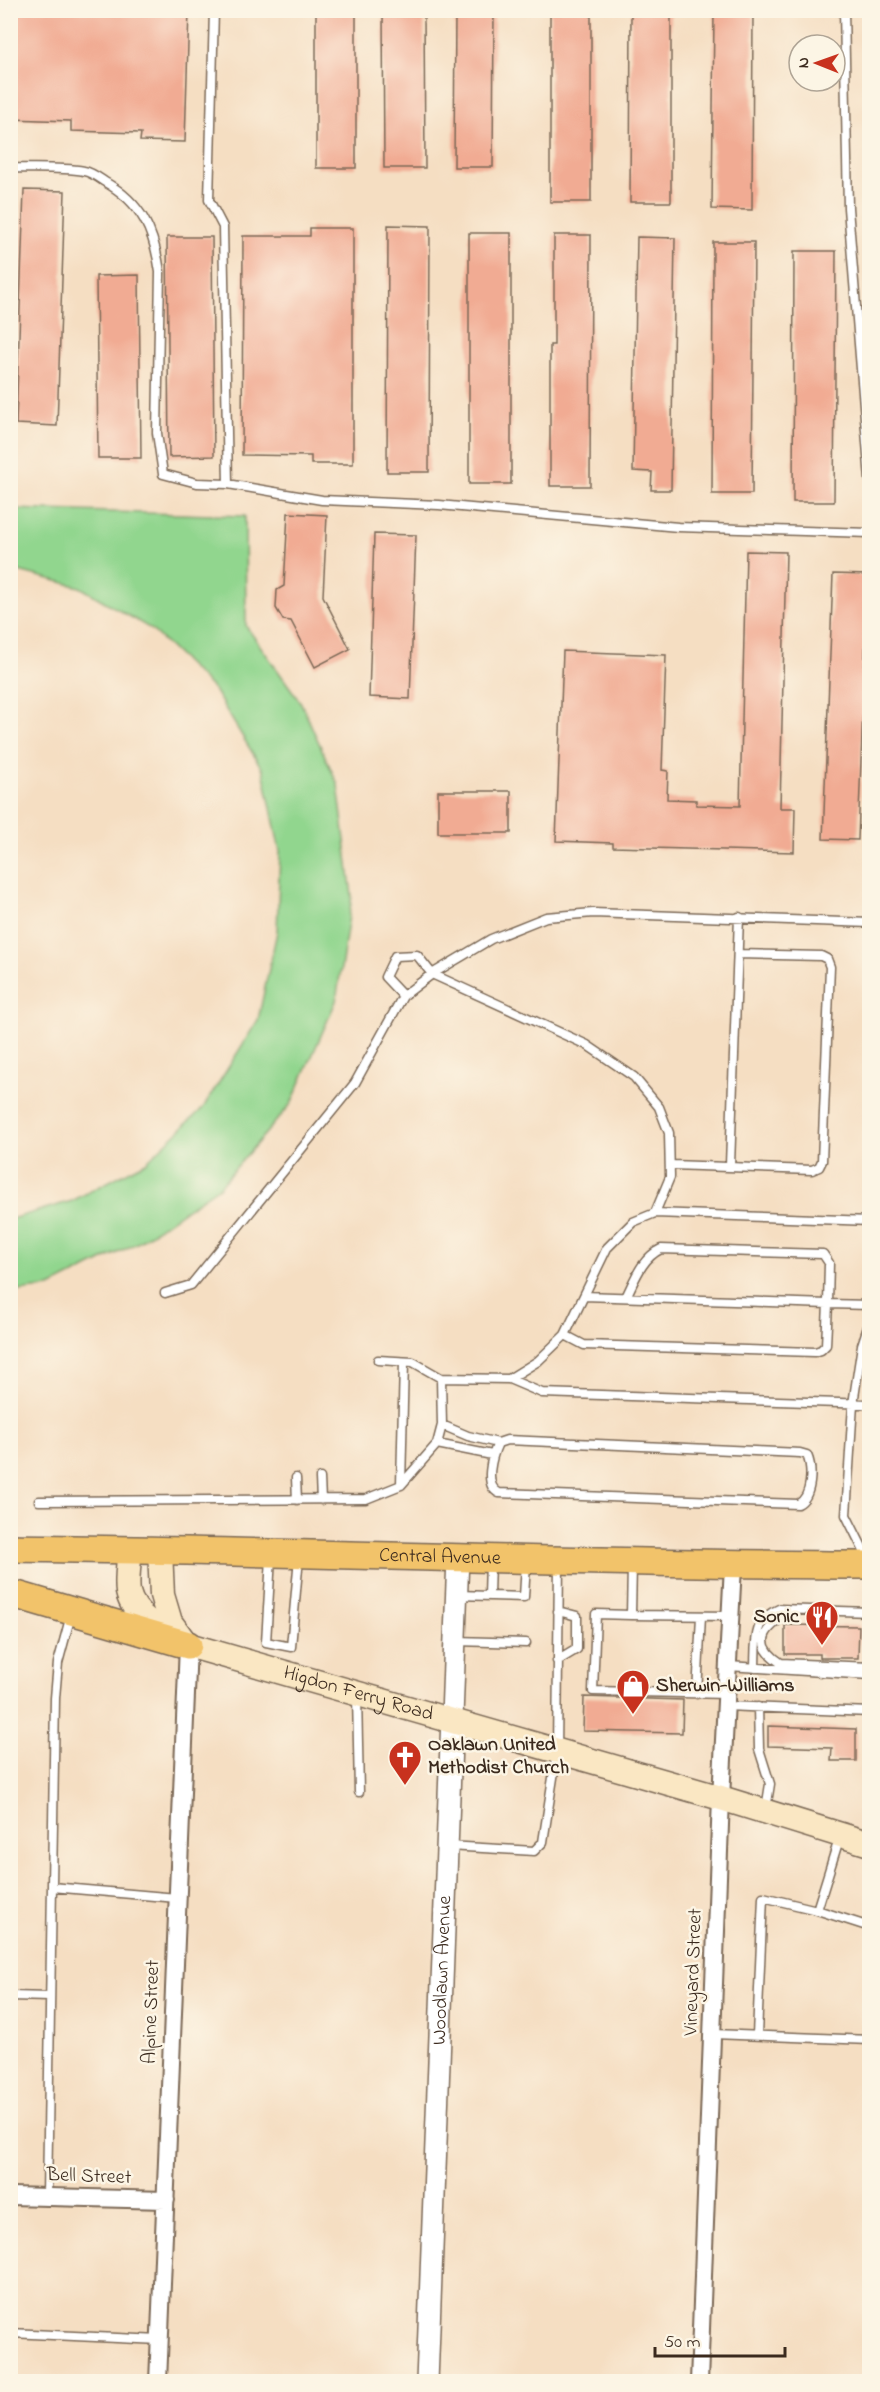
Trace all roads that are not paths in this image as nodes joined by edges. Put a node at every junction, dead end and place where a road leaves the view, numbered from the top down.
1 (214, 10) edge
2 (844, 10) edge
3 (10, 168) edge
4 (870, 480) edge
5 (228, 484) junction
6 (870, 533) edge
7 (739, 917) junction
8 (870, 923) edge
9 (738, 954) junction
10 (432, 974) junction
11 (403, 996) junction
12 (671, 1165) junction
13 (730, 1165) junction
14 (655, 1213) junction
15 (870, 1221) edge
16 (165, 1293) dead end
17 (584, 1296) junction
18 (626, 1297) junction
19 (828, 1304) junction
20 (870, 1305) edge
21 (870, 1321) edge
22 (565, 1335) junction
23 (378, 1360) dead end
24 (404, 1362) junction
25 (441, 1378) junction
26 (509, 1379) junction
27 (853, 1404) junction
28 (870, 1404) edge
29 (442, 1425) junction
30 (498, 1443) junction
31 (437, 1444) junction
32 (492, 1455) junction
33 (296, 1478) dead end
34 (320, 1478) dead end
35 (401, 1485) junction
36 (297, 1500) junction
37 (321, 1500) junction
38 (39, 1501) dead end
39 (10, 1548) edge
40 (130, 1549) junction
41 (160, 1550) junction
42 (271, 1553) junction
43 (299, 1553) junction
44 (458, 1557) junction
45 (490, 1558) junction
46 (526, 1558) junction
47 (559, 1559) junction
48 (632, 1561) junction
49 (870, 1564) edge
50 (734, 1565) junction
51 (10, 1593) edge
52 (457, 1595) junction
53 (489, 1596) junction
54 (794, 1610) junction
55 (72, 1611) junction
56 (558, 1611) junction
57 (870, 1612) edge
58 (631, 1615) junction
59 (701, 1616) junction
60 (731, 1616) junction
61 (455, 1641) junction
62 (526, 1643) dead end
63 (188, 1645) junction
64 (557, 1661) junction
65 (728, 1666) junction
66 (870, 1667) edge
67 (755, 1668) junction
68 (870, 1675) edge
69 (357, 1694) junction
70 (698, 1694) junction
71 (727, 1700) junction
72 (758, 1707) junction
73 (870, 1712) edge
74 (452, 1722) junction
75 (557, 1752) junction
76 (359, 1792) dead end
77 (721, 1798) junction
78 (766, 1812) junction
79 (840, 1835) junction
80 (870, 1844) edge
81 (447, 1845) junction
82 (52, 1887) junction
83 (177, 1898) junction
84 (817, 1910) junction
85 (870, 1927) edge
86 (10, 1996) edge
87 (50, 1996) junction
88 (713, 2034) junction
89 (757, 2035) junction
90 (870, 2040) edge
91 (10, 2196) edge
92 (47, 2197) junction
93 (165, 2200) junction
94 (10, 2332) edge
95 (160, 2340) junction
96 (158, 2382) edge
97 (428, 2382) edge
98 (699, 2382) edge

1 - 5 lane
2 - 4 lane
3 - 5 lane
5 - 6 lane
7 - 8 lane
7 - 9 lane
7 - 10 lane
9 - 13 lane
9 - 13 lane
10 - 11 lane
10 - 11 lane
10 - 12 lane
11 - 16 lane
12 - 13 lane
12 - 14 lane
14 - 15 lane
14 - 17 lane
17 - 18 lane
17 - 22 lane
18 - 19 lane
18 - 19 lane
19 - 20 lane
19 - 22 lane
21 - 27 lane
22 - 26 lane
23 - 24 lane
24 - 25 lane
24 - 35 lane
25 - 26 lane
25 - 29 lane
26 - 27 lane
27 - 28 lane
27 - 49 lane
29 - 30 lane
29 - 31 lane
30 - 32 lane
30 - 32 lane
31 - 32 lane
31 - 35 lane
33 - 36 lane
34 - 37 lane
35 - 37 lane
36 - 37 lane
36 - 38 lane
39 - 40 main road, Central Avenue
40 - 41 main road, Central Avenue
40 - 63 main road, Higdon Ferry Road
41 - 42 main road, Central Avenue
41 - 63 main road
42 - 43 main road, Central Avenue
42 - 43 lane
43 - 44 main road, Central Avenue
44 - 45 main road, Central Avenue
44 - 52 street, Woodlawn Avenue
45 - 46 main road, Central Avenue
45 - 53 lane
46 - 47 main road, Central Avenue
46 - 53 lane
47 - 48 main road, Central Avenue
47 - 56 lane
48 - 50 main road, Central Avenue
48 - 58 lane
49 - 50 main road, Central Avenue
50 - 60 street, Vineyard Street
51 - 55 main road
52 - 53 lane
52 - 61 street, Woodlawn Avenue
54 - 57 lane
54 - 66 lane
54 - 67 lane
55 - 63 main road
55 - 82 lane
56 - 64 lane
56 - 64 lane
58 - 59 lane
58 - 70 lane
59 - 60 lane
59 - 70 lane
60 - 65 street, Vineyard Street
61 - 62 lane
61 - 74 street, Woodlawn Avenue
63 - 69 main road, Higdon Ferry Road
63 - 83 street, Alpine Street
64 - 75 lane
65 - 67 lane
65 - 71 street, Vineyard Street
67 - 68 lane
69 - 74 main road, Higdon Ferry Road
69 - 76 lane
70 - 71 lane
71 - 72 lane
71 - 77 street, Vineyard Street
72 - 73 lane
72 - 78 lane
74 - 75 main road, Higdon Ferry Road
74 - 81 street, Woodlawn Avenue
75 - 77 main road, Higdon Ferry Road
75 - 81 lane
77 - 78 main road, Higdon Ferry Road
77 - 88 street, Vineyard Street
78 - 79 main road, Higdon Ferry Road
79 - 80 main road, Higdon Ferry Road
79 - 84 lane
81 - 97 street, Woodlawn Avenue
82 - 83 lane
82 - 87 lane
83 - 93 street, Alpine Street
84 - 85 lane
84 - 89 lane
86 - 87 lane
87 - 92 lane
88 - 89 lane
88 - 98 street, Vineyard Street
89 - 90 lane
91 - 92 street, Bell Street
92 - 93 street, Bell Street
93 - 95 street, Alpine Street
94 - 95 lane
95 - 96 street, Alpine Street

